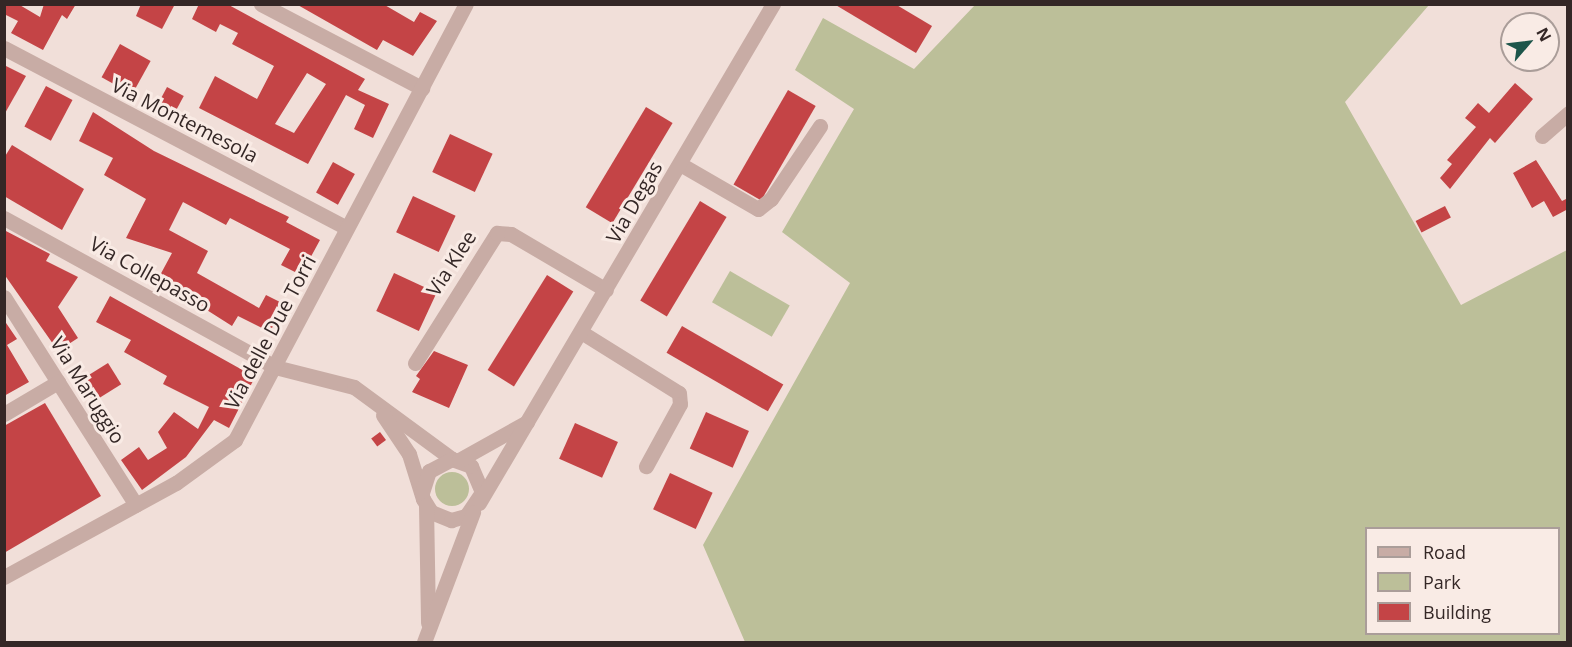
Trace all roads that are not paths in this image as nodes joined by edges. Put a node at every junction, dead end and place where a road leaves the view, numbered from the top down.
1 (261, 4) edge
2 (466, 4) edge
3 (773, 4) edge
4 (4, 48) edge
5 (422, 88) junction
6 (1568, 113) edge
7 (820, 126) dead end
8 (1542, 135) dead end
9 (680, 164) junction
10 (4, 218) edge
11 (347, 228) junction
12 (606, 291) junction
13 (6, 303) edge
14 (582, 332) junction
15 (415, 363) dead end
16 (275, 367) junction
17 (58, 382) junction
18 (379, 407) junction
19 (4, 414) edge
20 (529, 420) junction
21 (455, 459) junction
22 (646, 466) dead end
23 (424, 499) junction
24 (136, 505) junction
25 (476, 507) junction
26 (4, 578) edge
27 (425, 640) edge

1 - 5 street
2 - 5 street, Via delle Due Torri
3 - 9 street, Via Degas
4 - 11 street, Via Montemesola
5 - 11 street, Via delle Due Torri
6 - 8 street
7 - 9 street
9 - 12 street, Via Degas
10 - 16 street, Via Collepasso
11 - 16 street, Via delle Due Torri
12 - 14 street, Via Degas
12 - 15 street, Via Klee
13 - 17 street, Via Maruggio
14 - 20 street, Via Degas
14 - 22 street
16 - 18 street
16 - 24 street, Via delle Due Torri
17 - 19 street
17 - 24 street, Via Maruggio
18 - 21 street
18 - 23 street
20 - 21 street, Via Degas
20 - 25 street, Via Degas
21 - 23 street
21 - 25 street
23 - 25 street
23 - 27 street
24 - 26 street, Via delle Due Torri
25 - 27 street, Via Degas

